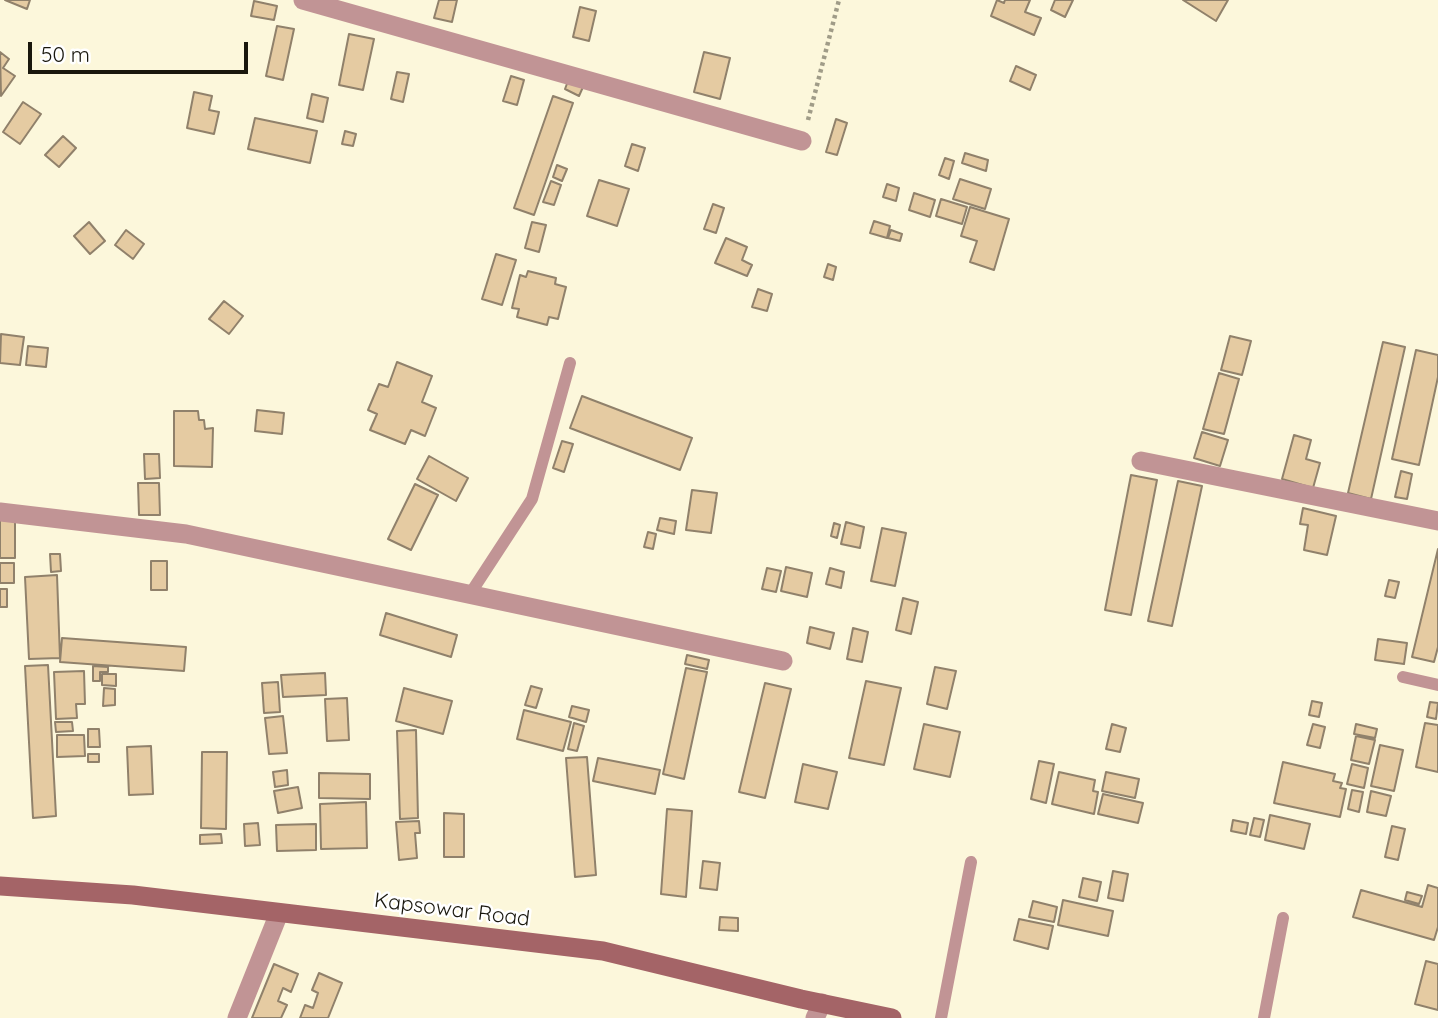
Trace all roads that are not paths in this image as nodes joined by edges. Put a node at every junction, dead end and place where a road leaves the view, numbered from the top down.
1 (303, 0) edge
2 (802, 141) road end
3 (570, 363) dead end
4 (1141, 461) dead end
5 (0, 512) edge
6 (1438, 521) edge
7 (470, 594) junction
8 (783, 661) dead end
9 (1403, 677) dead end
10 (1438, 685) edge
11 (971, 862) dead end
12 (0, 886) edge
13 (279, 913) junction
14 (1283, 918) dead end
15 (819, 1011) edge
16 (237, 1018) edge
17 (892, 1018) edge
18 (941, 1018) edge
19 (1264, 1018) edge

1 - 2 street
3 - 7 lane
4 - 6 street
5 - 7 street
7 - 8 street
9 - 10 lane
11 - 18 lane
12 - 13 main road, Kapsowar Road
13 - 15 main road, Kapsowar Road
13 - 16 street
14 - 19 lane
15 - 17 main road, Kapsowar Road

